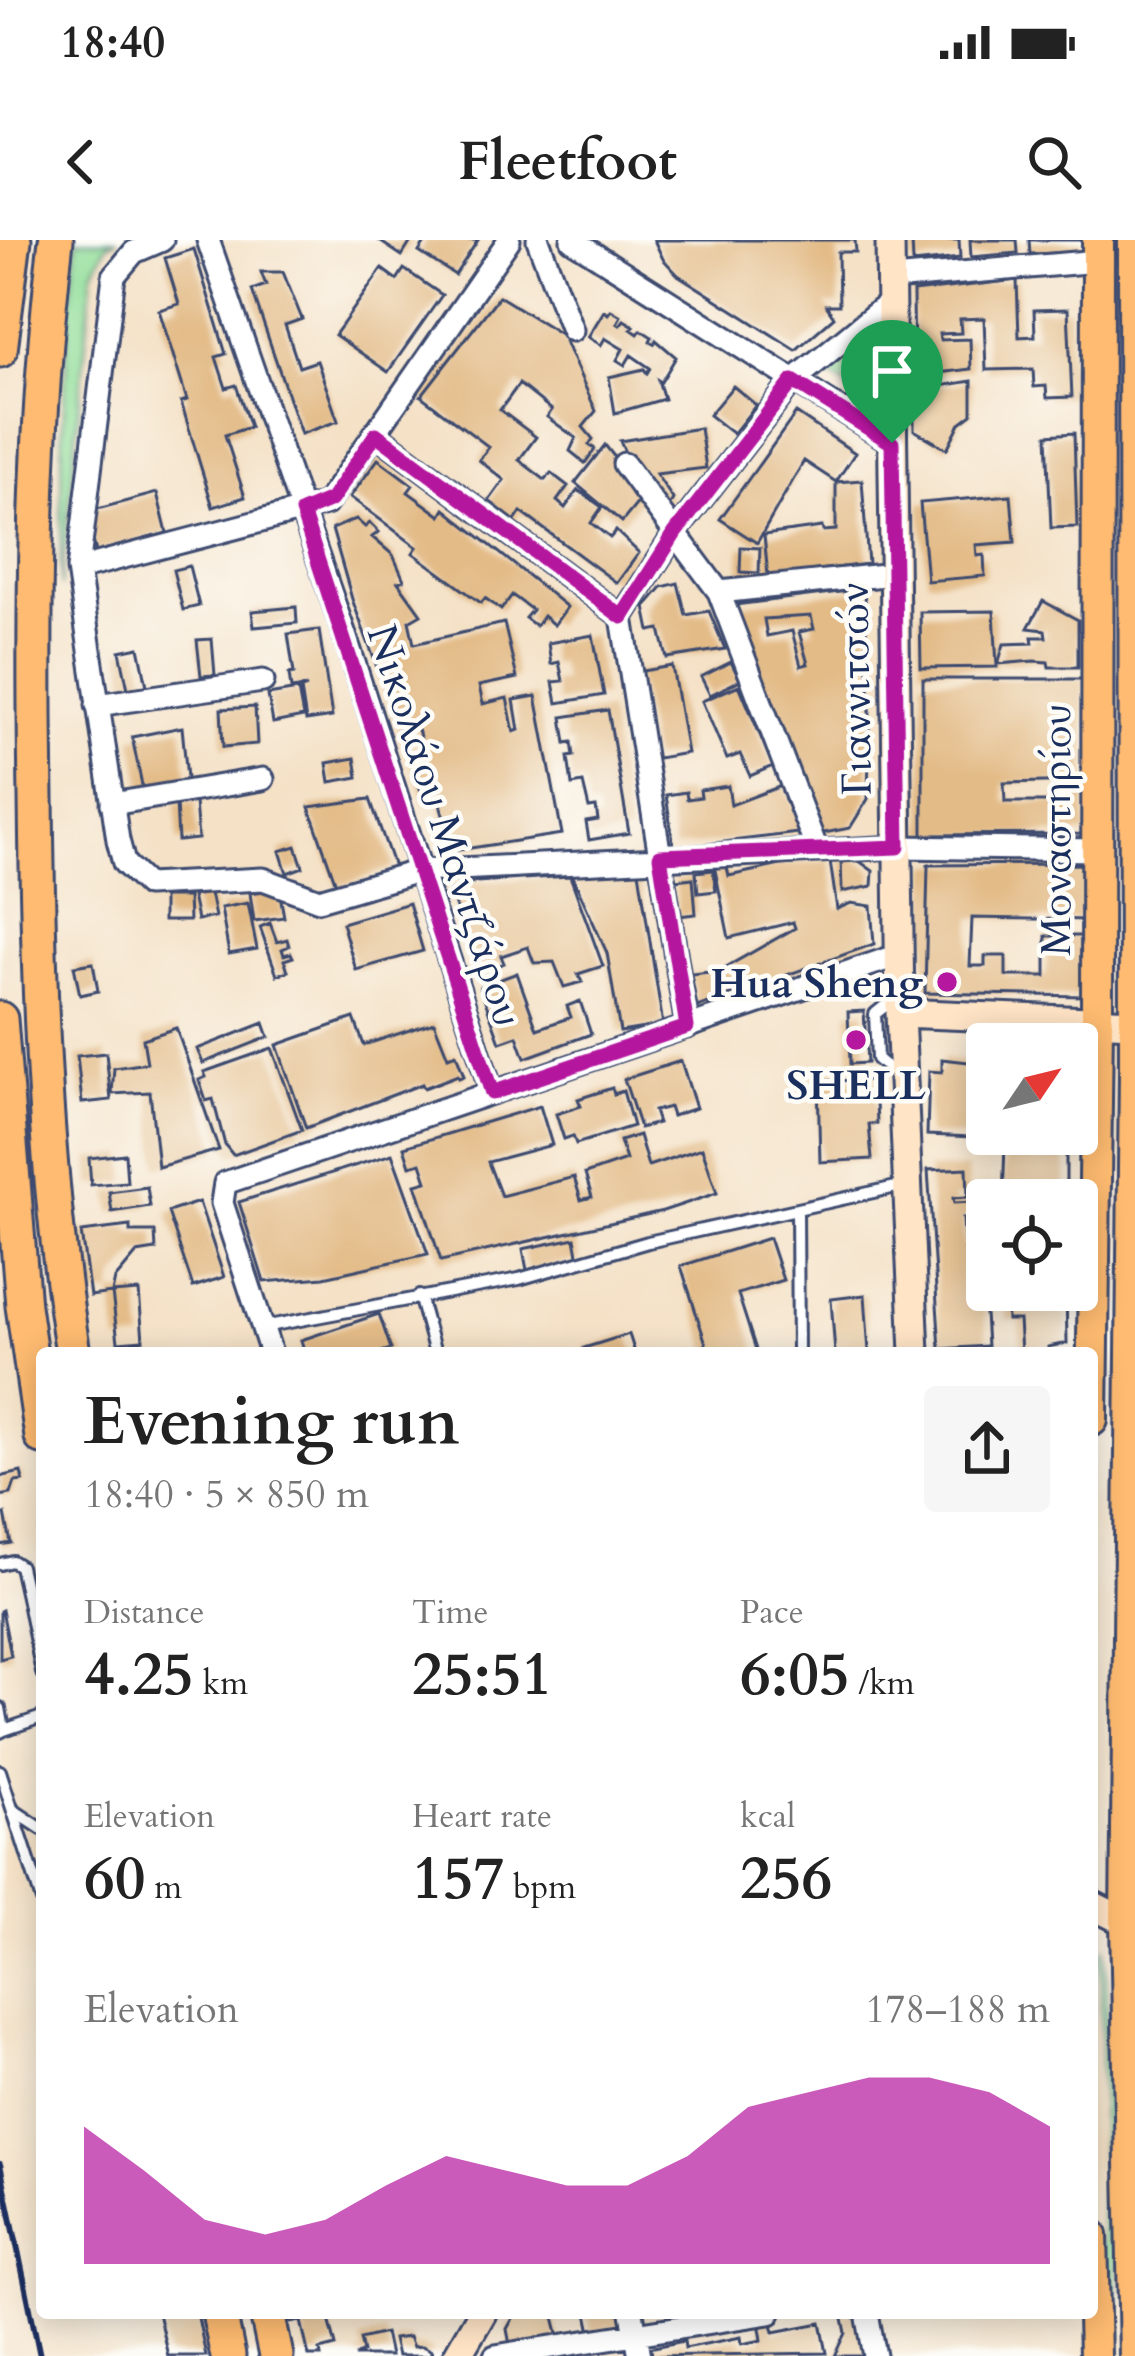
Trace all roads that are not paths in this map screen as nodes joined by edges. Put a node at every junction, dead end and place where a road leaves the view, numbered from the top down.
1 (14, 240) edge
2 (56, 240) edge
3 (163, 240) edge
4 (208, 240) edge
5 (509, 240) edge
6 (538, 240) edge
7 (572, 240) edge
8 (890, 240) edge
9 (1134, 240) edge
10 (1098, 250) edge
11 (891, 290) junction
12 (572, 329) dead end
13 (0, 350) edge
14 (793, 381) junction
15 (376, 434) junction
16 (892, 443) junction
17 (624, 464) dead end
18 (302, 512) junction
19 (675, 533) junction
20 (1135, 556) edge
21 (78, 569) junction
22 (894, 574) junction
23 (719, 592) junction
24 (622, 617) junction
25 (263, 681) dead end
26 (97, 705) junction
27 (1135, 771) edge
28 (263, 779) dead end
29 (112, 804) junction
30 (898, 847) junction
31 (817, 850) junction
32 (1097, 850) junction
33 (1135, 853) edge
34 (660, 856) junction
35 (419, 871) junction
36 (899, 955) junction
37 (893, 1009) junction
38 (0, 1018) edge
39 (1097, 1022) junction
40 (1135, 1023) edge
41 (687, 1027) junction
42 (890, 1071) dead end
43 (492, 1093) junction
44 (1134, 1145) edge
45 (905, 1186) junction
46 (797, 1209) junction
47 (419, 1296) junction
48 (263, 1327) junction
49 (73, 1347) edge
50 (269, 1347) edge
51 (434, 1347) edge
52 (798, 1347) edge
53 (915, 1347) edge
54 (1093, 1347) edge
55 (36, 1397) edge
56 (0, 1564) edge
57 (36, 1595) edge
58 (27, 1597) junction
59 (1132, 1620) edge
60 (36, 1643) edge
61 (0, 1708) edge
62 (36, 1720) edge
63 (2, 1731) edge
64 (0, 1771) edge
65 (13, 1810) junction
66 (36, 1825) edge
67 (36, 1882) edge
68 (1098, 1908) edge
69 (1098, 1922) edge
70 (1130, 1922) edge
71 (1133, 2144) edge
72 (220, 2319) edge
73 (268, 2319) edge
74 (479, 2319) edge
75 (731, 2319) edge
76 (868, 2319) edge
77 (1093, 2319) edge
78 (636, 2334) edge
79 (228, 2356) edge
80 (276, 2356) edge
81 (457, 2356) edge
82 (495, 2356) edge
83 (875, 2356) edge
84 (1094, 2356) edge
85 (1135, 2356) edge

1 - 13 highway
2 - 49 highway
3 - 21 street
4 - 18 street, Νικολάου Μαντζάρου
5 - 15 street
6 - 12 street
7 - 14 street
8 - 11 main road, Γιαννιτσών
9 - 20 main road, Μοναστηρίου
10 - 11 street
10 - 32 main road, Μοναστηρίου
11 - 14 street
11 - 16 main road, Γιαννιτσών
14 - 16 street
14 - 19 street
15 - 18 street
15 - 24 street
16 - 22 main road, Γιαννιτσών
17 - 19 street
18 - 21 street
18 - 35 street, Νικολάου Μαντζάρου
19 - 23 street
19 - 24 street
20 - 27 main road, Μοναστηρίου
21 - 26 street
22 - 23 street
22 - 30 main road, Γιαννιτσών
23 - 31 street
24 - 34 street
25 - 26 street
26 - 29 street
27 - 33 main road, Μοναστηρίου
28 - 29 street
29 - 35 street
30 - 31 street
30 - 32 street
30 - 36 main road, Γιαννιτσών
31 - 34 street
32 - 39 main road, Μοναστηρίου
33 - 40 main road, Μοναστηρίου
34 - 35 street
34 - 41 street
35 - 43 street, Νικολάου Μαντζάρου
36 - 37 main road, Γιαννιτσών
36 - 41 street
37 - 39 main road
37 - 42 lane
37 - 45 main road, Γιαννιτσών
38 - 55 highway
39 - 40 main road
39 - 54 main road, Μοναστηρίου
40 - 44 main road, Μοναστηρίου
41 - 43 street
43 - 48 street
44 - 59 main road, Μοναστηρίου
45 - 46 lane
45 - 53 main road, Γιαννιτσών
46 - 47 lane
46 - 52 lane
47 - 48 lane
47 - 51 lane
48 - 50 street
56 - 58 lane
57 - 58 lane
58 - 60 lane
59 - 70 main road, Μοναστηρίου
61 - 63 lane
62 - 63 lane
64 - 65 lane
65 - 66 lane
65 - 67 lane
68 - 70 main road
69 - 70 main road
70 - 71 main road, Μοναστηρίου
71 - 85 main road, Μοναστηρίου
72 - 79 highway
73 - 80 highway
74 - 81 main road
75 - 78 street
76 - 83 street
77 - 84 main road
78 - 82 street

